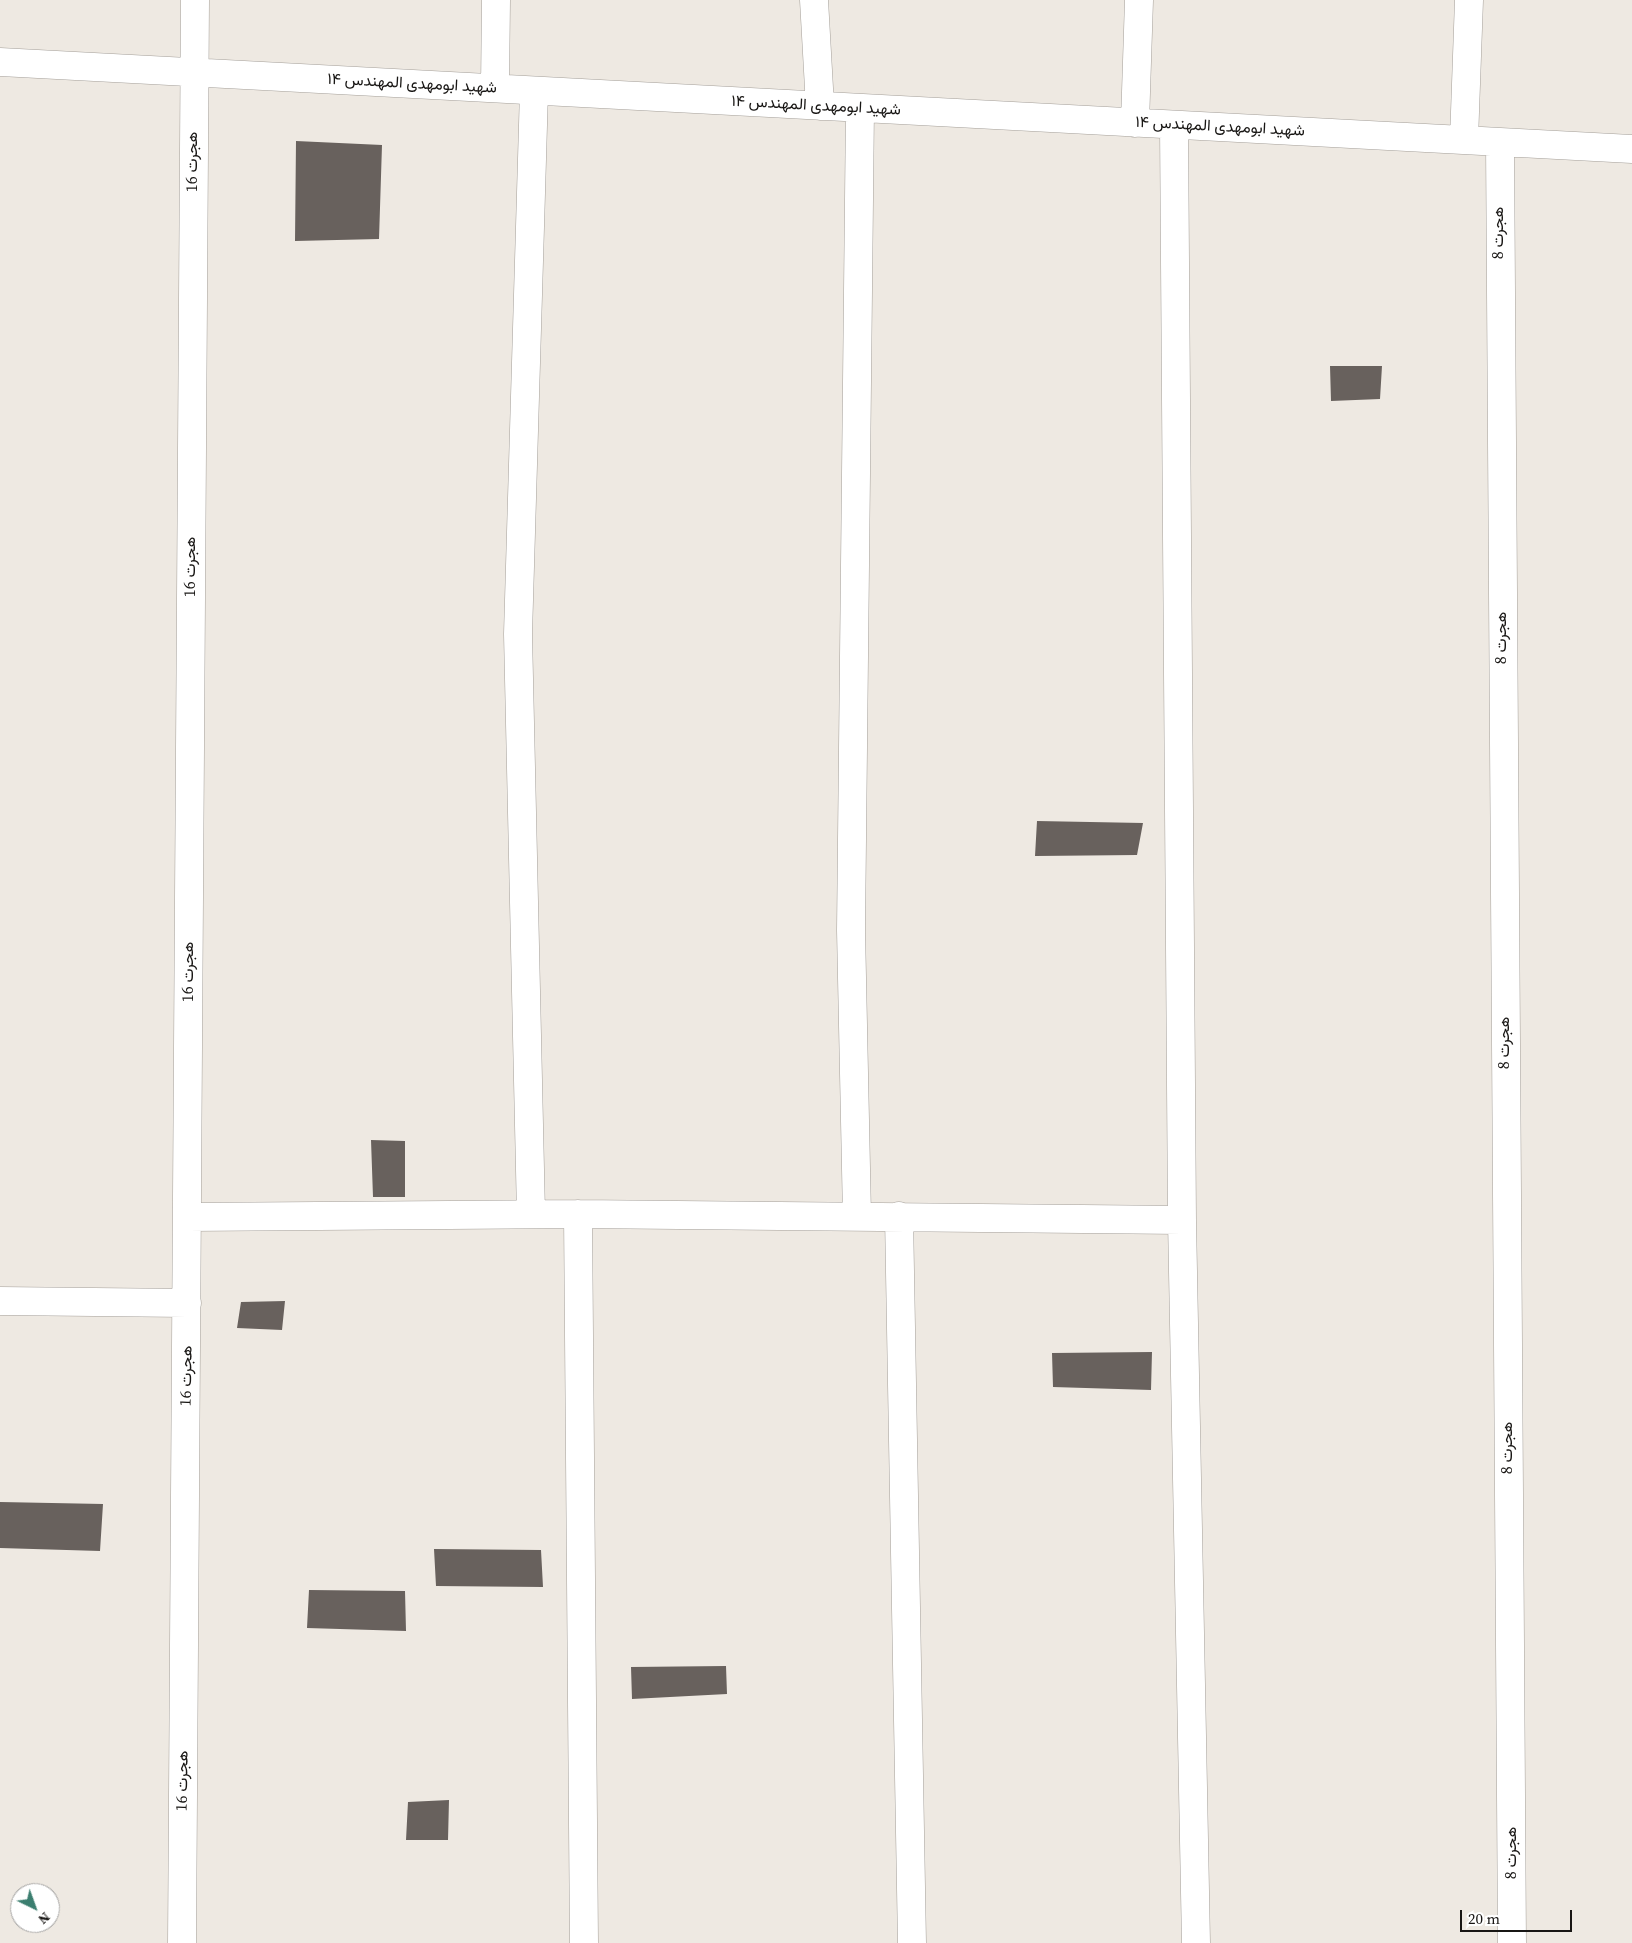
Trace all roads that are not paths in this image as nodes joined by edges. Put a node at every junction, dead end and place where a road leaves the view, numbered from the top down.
1 (195, 0) edge
2 (496, 0) edge
3 (814, 0) edge
4 (1139, 0) edge
5 (1469, 0) edge
6 (0, 62) edge
7 (194, 72) junction
8 (495, 88) junction
9 (534, 91) junction
10 (820, 106) junction
11 (860, 108) junction
12 (1135, 123) junction
13 (1174, 125) junction
14 (1464, 140) junction
15 (1500, 142) junction
16 (1632, 149) edge
17 (531, 1214) junction
18 (578, 1214) junction
19 (857, 1216) junction
20 (899, 1216) junction
21 (188, 1217) junction
22 (1182, 1220) junction
23 (0, 1301) edge
24 (187, 1303) junction
25 (182, 1943) edge
26 (584, 1943) edge
27 (912, 1943) edge
28 (1196, 1943) edge
29 (1512, 1943) edge

1 - 7 street, هجرت 16
2 - 8 street
3 - 10 street
4 - 12 street
5 - 14 street
6 - 7 street, شهید ابومهدی المهندس ۱۴
7 - 8 street, شهید ابومهدی المهندس ۱۴
7 - 21 street, هجرت 16
8 - 9 street, شهید ابومهدی المهندس ۱۴
9 - 10 street, شهید ابومهدی المهندس ۱۴
9 - 17 street
10 - 11 street, شهید ابومهدی المهندس ۱۴
11 - 12 street, شهید ابومهدی المهندس ۱۴
11 - 19 street
12 - 13 street, شهید ابومهدی المهندس ۱۴
13 - 14 street, شهید ابومهدی المهندس ۱۴
13 - 22 street
14 - 15 street, شهید ابومهدی المهندس ۱۴
15 - 16 street, شهید ابومهدی المهندس ۱۴
15 - 29 street, هجرت 8
17 - 18 street
17 - 21 street
18 - 19 street
18 - 26 street
19 - 20 street
20 - 22 street
20 - 27 street
21 - 24 street, هجرت 16
22 - 28 street
23 - 24 street
24 - 25 street, هجرت 16

